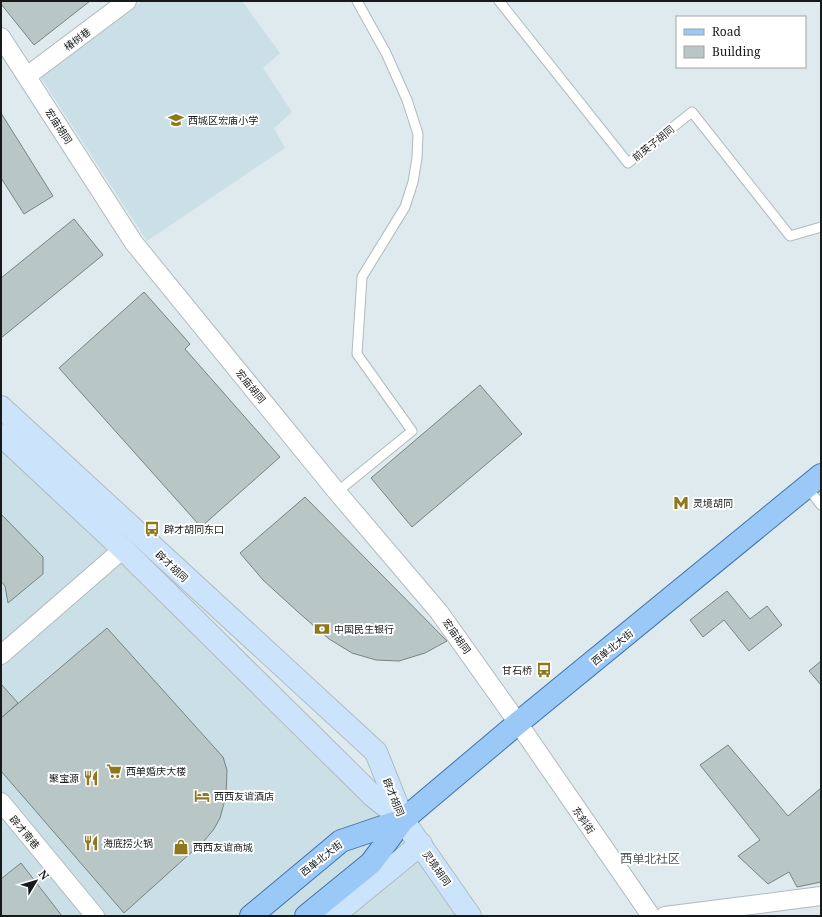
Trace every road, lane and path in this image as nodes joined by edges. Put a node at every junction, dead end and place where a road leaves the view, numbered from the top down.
1 (127, 1) edge
2 (357, 1) edge
3 (499, 1) edge
4 (1, 37) edge
5 (27, 76) junction
6 (821, 227) edge
7 (1, 407) edge
8 (1, 435) edge
9 (814, 481) edge
10 (337, 492) junction
11 (821, 504) edge
12 (123, 549) junction
13 (1, 655) edge
14 (518, 723) junction
15 (1, 802) edge
16 (403, 820) junction
17 (421, 844) junction
18 (821, 896) edge
19 (96, 916) edge
20 (251, 916) edge
21 (306, 916) edge
22 (334, 916) edge
23 (470, 916) edge
24 (650, 916) edge
25 (665, 916) edge

1 - 5 street, 椿树巷
2 - 10 lane
3 - 6 lane, 前英子胡同
4 - 5 street, 宏庙胡同
5 - 10 street, 宏庙胡同
7 - 16 main road, 辟才胡同
8 - 12 main road, 辟才胡同
9 - 11 lane
9 - 14 main road, 西单北大街
10 - 14 street, 宏庙胡同
12 - 13 street
12 - 16 main road, 辟才胡同
14 - 16 main road, 西单北大街
14 - 24 street, 东斜街
15 - 19 street, 辟才南巷
16 - 17 main road, 灵境胡同
16 - 20 main road, 西单北大街
16 - 21 main road, 西单北大街
17 - 22 main road
17 - 23 main road, 灵境胡同
18 - 25 street

